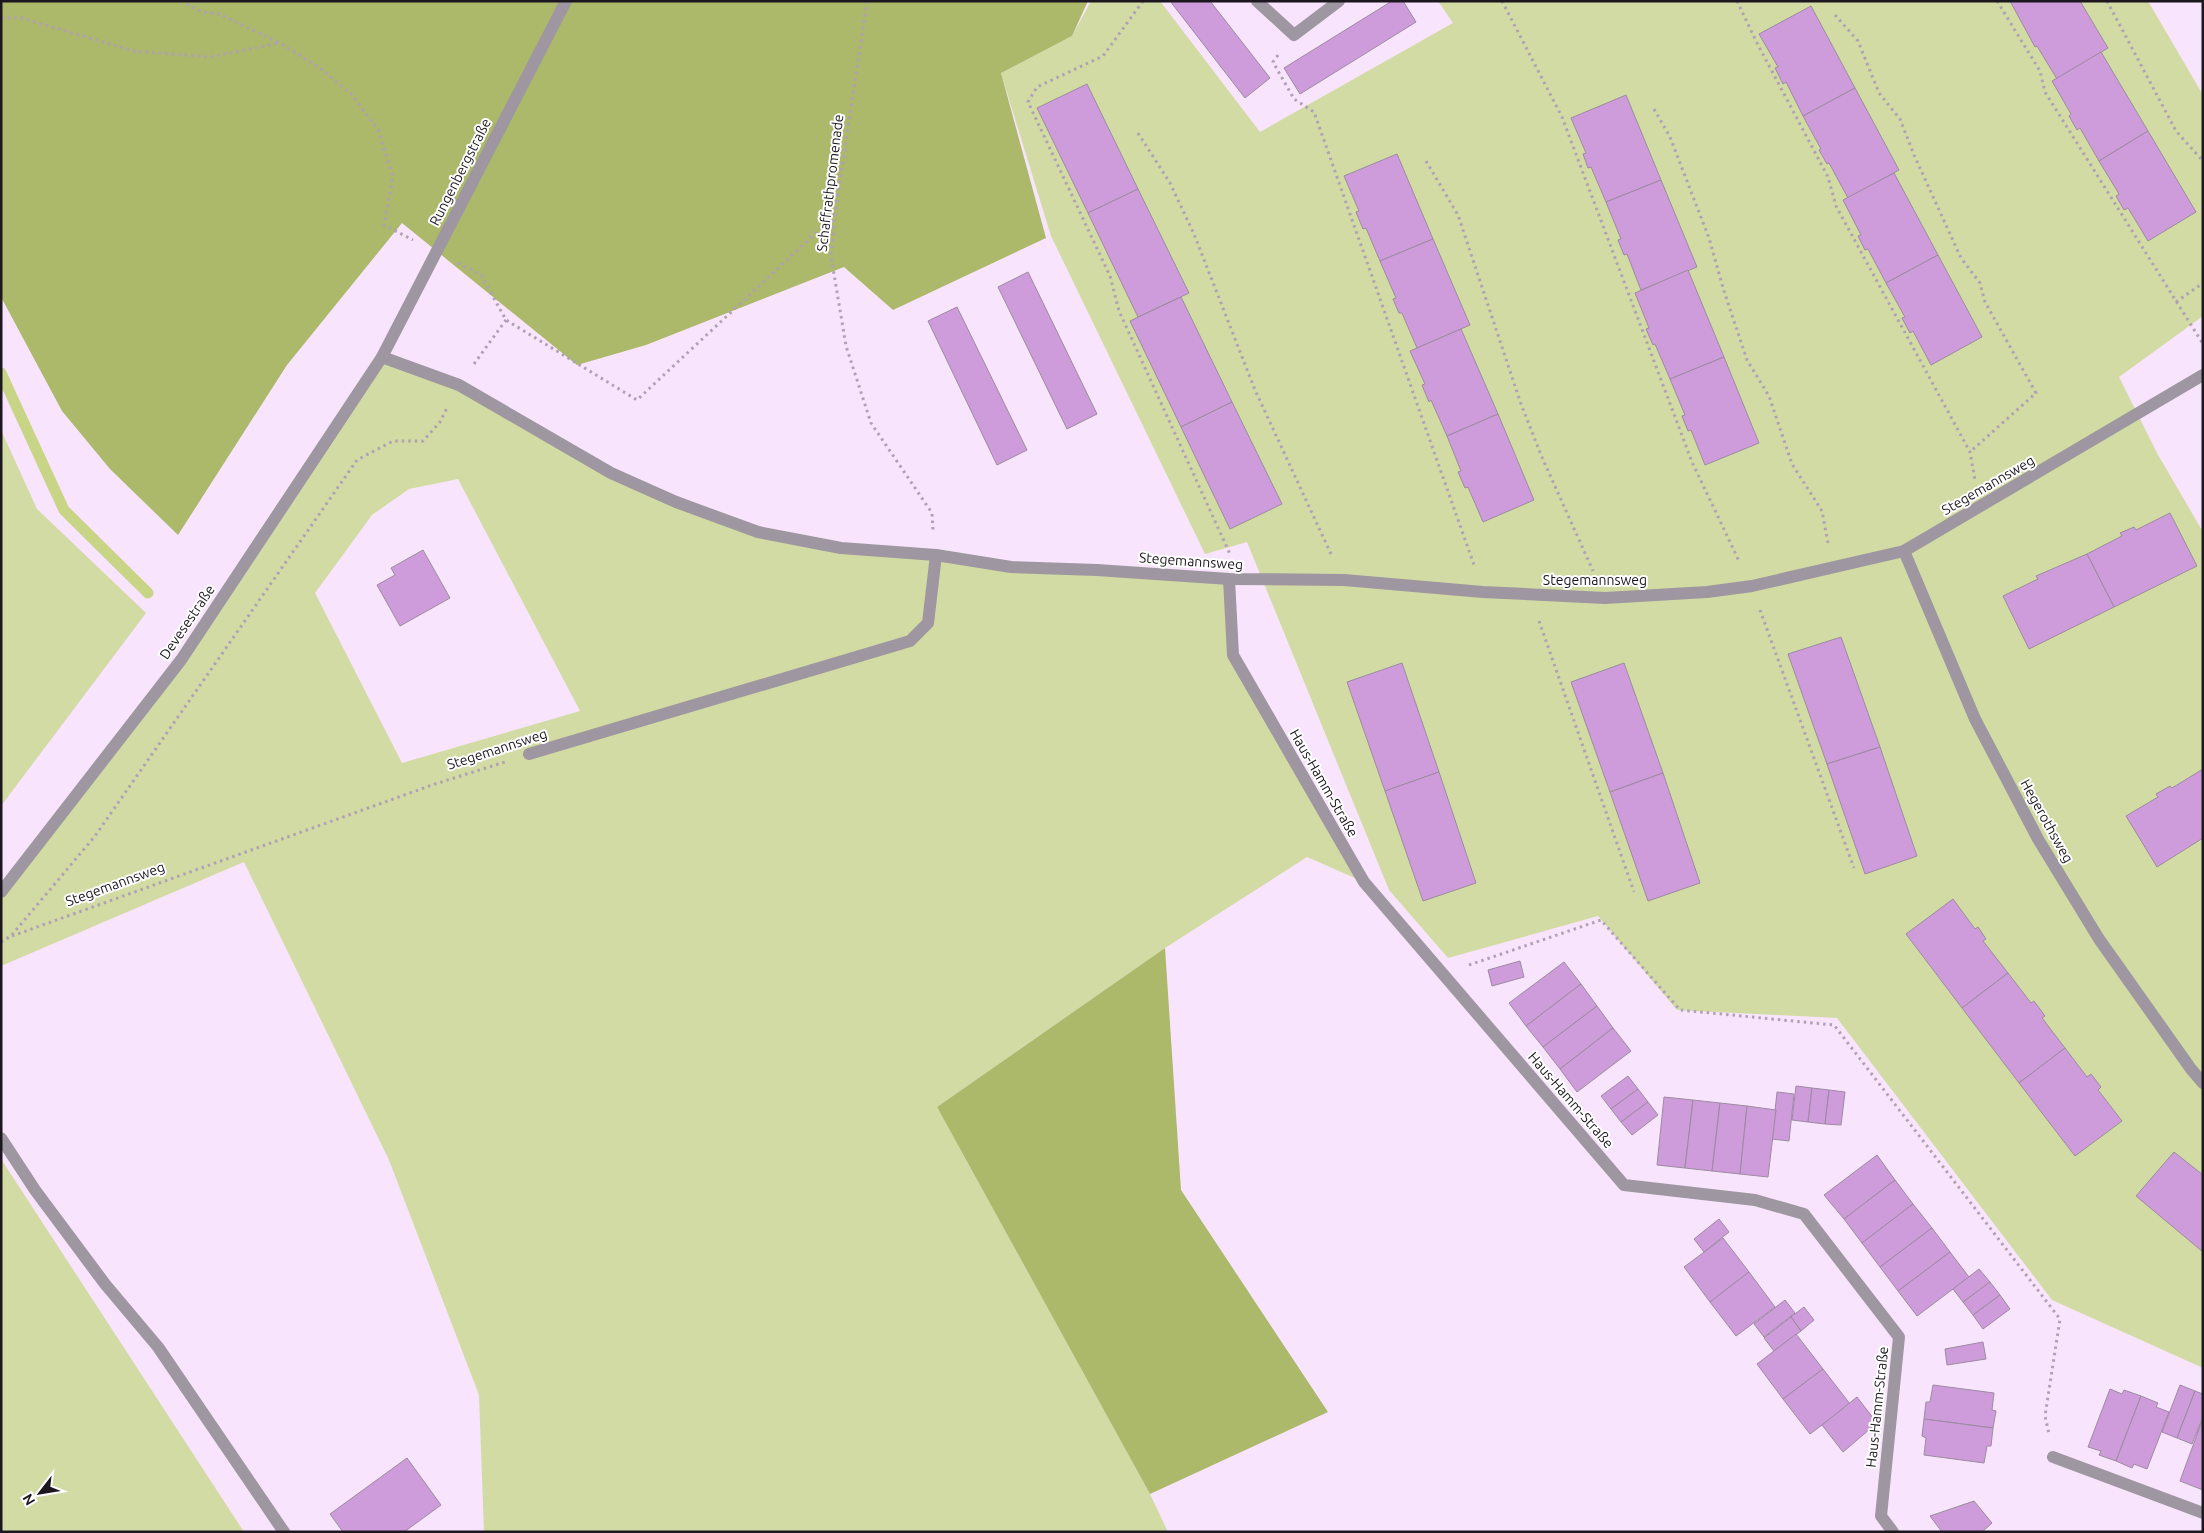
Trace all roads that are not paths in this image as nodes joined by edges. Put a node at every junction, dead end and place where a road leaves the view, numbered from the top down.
1 (566, 1) edge
2 (1257, 1) edge
3 (1339, 1) edge
4 (382, 357) junction
5 (2203, 375) edge
6 (1904, 551) junction
7 (936, 555) junction
8 (1228, 579) junction
9 (529, 754) road end
10 (1, 892) edge
11 (2203, 1083) edge
12 (1, 1138) edge
13 (2053, 1457) road end
14 (2203, 1513) edge
15 (284, 1532) edge
16 (1893, 1532) edge

1 - 4 street, Rungenbergstraße
2 - 3 street
4 - 7 street, Stegemannsweg
4 - 10 street, Devesestraße
5 - 6 street, Stegemannsweg
6 - 8 street, Stegemannsweg
6 - 11 street, Hegerothsweg
7 - 8 street, Stegemannsweg
7 - 9 street, Stegemannsweg
8 - 16 street, Haus-Hamm-Straße
12 - 15 street
13 - 14 street

